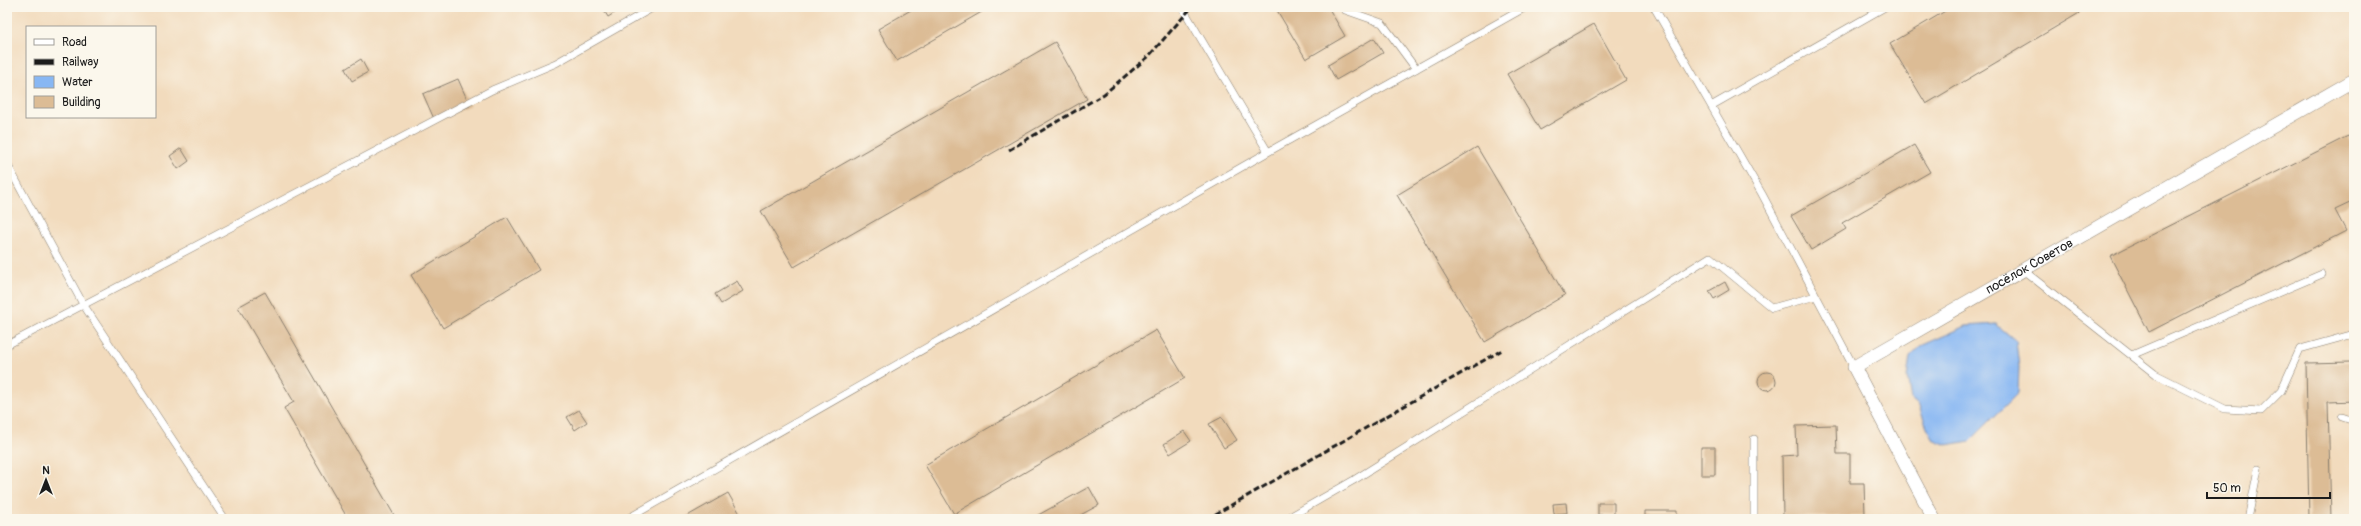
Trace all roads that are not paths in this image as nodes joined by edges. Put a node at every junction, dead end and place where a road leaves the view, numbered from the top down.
1 (654, 7) edge
2 (1182, 7) edge
3 (1343, 7) edge
4 (1526, 7) edge
5 (1654, 7) edge
6 (1885, 7) edge
7 (1416, 69) junction
8 (2352, 86) edge
9 (1711, 106) junction
10 (1268, 152) junction
11 (7, 164) edge
12 (2023, 270) junction
13 (2322, 274) dead end
14 (1816, 296) junction
15 (83, 304) junction
16 (2354, 334) edge
17 (7, 345) edge
18 (2132, 355) junction
19 (1854, 367) junction
20 (2342, 417) dead end
21 (2354, 421) edge
22 (1754, 439) dead end
23 (2258, 469) dead end
24 (225, 519) edge
25 (627, 519) edge
26 (1286, 519) edge
27 (1754, 519) edge
28 (1934, 519) edge
29 (2248, 519) edge

1 - 15 lane
2 - 10 lane
3 - 7 lane
4 - 7 lane
5 - 9 lane
6 - 9 lane
7 - 10 lane
8 - 12 street, посёлок Советов
9 - 14 lane
10 - 25 lane
11 - 15 lane
12 - 18 lane
12 - 19 street, посёлок Советов
13 - 18 lane
14 - 19 lane
14 - 26 lane
15 - 17 lane
15 - 24 lane
16 - 18 lane
19 - 28 street
20 - 21 lane
22 - 27 lane
23 - 29 lane

